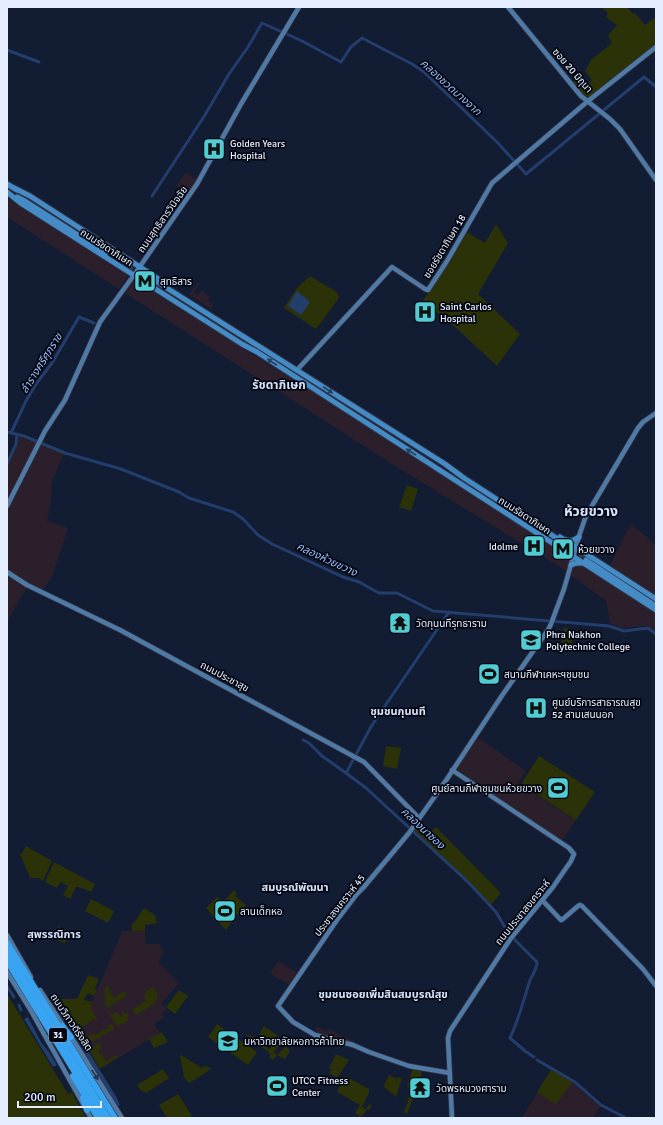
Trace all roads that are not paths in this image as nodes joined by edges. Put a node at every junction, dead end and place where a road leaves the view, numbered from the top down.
1 (299, 7) edge
2 (508, 7) edge
3 (656, 47) edge
4 (588, 101) junction
5 (656, 180) edge
6 (7, 184) edge
7 (9, 193) edge
8 (124, 262) junction
9 (140, 267) junction
10 (134, 275) junction
11 (150, 279) junction
12 (298, 370) junction
13 (656, 413) edge
14 (7, 506) edge
15 (579, 537) junction
16 (560, 543) junction
17 (576, 548) junction
18 (573, 557) junction
19 (586, 559) junction
20 (571, 565) junction
21 (7, 572) edge
22 (656, 599) edge
23 (656, 602) edge
24 (656, 606) edge
25 (656, 610) edge
26 (452, 770) junction
27 (419, 818) junction
28 (542, 900) junction
29 (7, 935) edge
30 (7, 943) edge
31 (7, 953) edge
32 (7, 962) edge
33 (7, 967) edge
34 (7, 972) edge
35 (656, 986) edge
36 (48, 1010) junction
37 (71, 1037) junction
38 (450, 1073) junction
39 (78, 1086) junction
40 (87, 1110) junction
41 (91, 1118) edge
42 (98, 1118) edge
43 (103, 1118) edge
44 (108, 1118) edge
45 (115, 1118) edge
46 (122, 1118) edge
47 (452, 1118) edge

1 - 9 street, ถนนสุทธิสารวินิจฉัย
2 - 4 street, ซอย 20 มิถุนา
3 - 4 street, ซอยรัชดาภิเษก 18
4 - 5 street, ซอย 20 มิถุนา
4 - 12 street, ซอยรัชดาภิเษก 18
6 - 8 main road, ถนนรัชดาภิเษก
7 - 8 main road, ถนนรัชดาภิเษก
8 - 9 main road, ถนนรัชดาภิเษก
8 - 10 main road, ถนนรัชดาภิเษก
9 - 10 street, ถนนสุทธิสารวินิจฉัย
9 - 11 main road, ถนนรัชดาภิเษก
10 - 11 main road, ถนนรัชดาภิเษก
10 - 14 street, ถนนสุทธิสารวินิจฉัย
11 - 12 main road, ถนนรัชดาภิเษก
16 -> 11 main road, ถนนรัชดาภิเษก
12 -> 16 main road, ถนนรัชดาภิเษก
13 - 15 street
15 - 16 main road
15 - 17 street
16 - 17 main road, ถนนรัชดาภิเษก
16 - 18 main road, ถนนรัชดาภิเษก
17 - 18 street
17 - 19 main road, ถนนรัชดาภิเษก
18 - 19 main road, ถนนรัชดาภิเษก
18 - 20 street
19 - 20 main road
19 - 22 main road, ถนนรัชดาภิเษก
19 - 23 main road, ถนนรัชดาภิเษก
19 - 24 main road, ถนนรัชดาภิเษก
19 - 25 main road, ถนนรัชดาภิเษก
20 - 26 street
21 - 27 street, ถนนประชาสุข
26 - 27 street
26 - 28 street, ถนนประชาสงเคราะห์
27 - 38 street, ประชาสงเคราะห์ 45
28 - 35 street
28 - 38 street, ถนนประชาสงเคราะห์
29 - 37 street, ถนนวิภาวดีรังสิต / 31
30 - 36 highway, ถนนวิภาวดีรังสิต / 31
31 - 44 highway, 31
32 - 43 highway, 31
33 - 39 highway, 31
34 - 40 street, 31
36 - 37 highway
36 - 45 highway, ถนนวิภาวดีรังสิต / 31
37 -> 46 street, ถนนวิภาวดีรังสิต / 31
38 - 47 street, ถนนประชาสงเคราะห์
39 - 40 highway
39 - 42 highway, 31
40 - 41 street, 31

